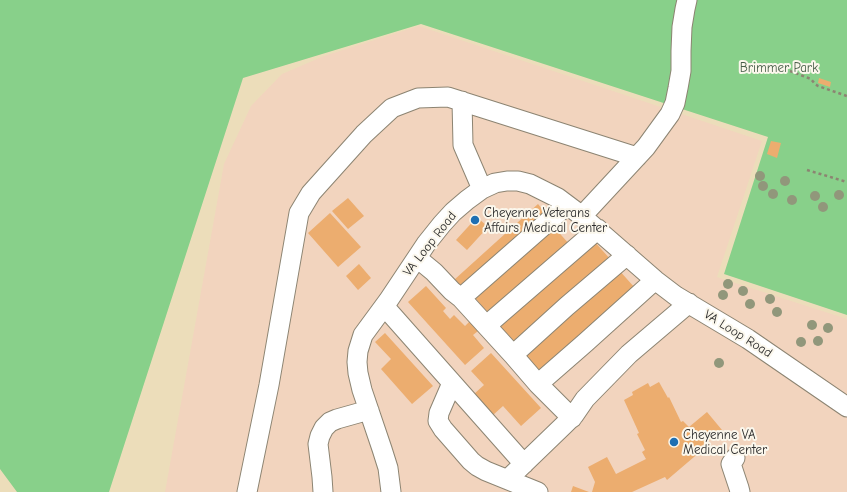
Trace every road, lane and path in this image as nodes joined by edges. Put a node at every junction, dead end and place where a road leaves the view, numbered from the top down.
1 (687, 0) edge
2 (790, 71) dead end
3 (847, 96) edge
4 (462, 101) junction
5 (637, 157) junction
6 (807, 170) dead end
7 (847, 182) edge
8 (482, 189) junction
9 (567, 205) junction
10 (582, 216) junction
11 (598, 229) junction
12 (627, 255) junction
13 (417, 258) junction
14 (655, 280) junction
15 (461, 298) junction
16 (689, 303) junction
17 (384, 306) junction
18 (487, 325) junction
19 (513, 354) junction
20 (452, 383) junction
21 (538, 384) junction
22 (847, 407) edge
23 (369, 410) junction
24 (572, 418) junction
25 (735, 458) dead end
26 (524, 464) junction
27 (508, 479) junction
28 (738, 491) edge
29 (247, 492) edge
30 (323, 492) edge
31 (391, 492) edge
32 (538, 492) edge

1 - 5 lane
2 - 3 path
4 - 5 lane
4 - 8 lane
4 - 29 lane
5 - 10 lane
6 - 7 path
8 - 9 lane, VA Loop Road
8 - 13 lane, VA Loop Road
9 - 10 lane, VA Loop Road
9 - 15 lane
10 - 11 lane, VA Loop Road
11 - 12 lane, VA Loop Road
11 - 18 lane
12 - 14 lane, VA Loop Road
12 - 19 lane
13 - 15 lane
13 - 17 lane, VA Loop Road
14 - 16 lane, VA Loop Road
14 - 21 lane
15 - 18 lane
16 - 22 lane, VA Loop Road
16 - 24 lane
17 - 20 lane
17 - 23 lane, VA Loop Road
18 - 19 lane
19 - 21 lane
20 - 26 lane
20 - 27 lane
21 - 24 lane
23 - 30 lane
23 - 31 lane, VA Loop Road
24 - 26 lane
25 - 28 lane
26 - 27 lane
27 - 32 lane

